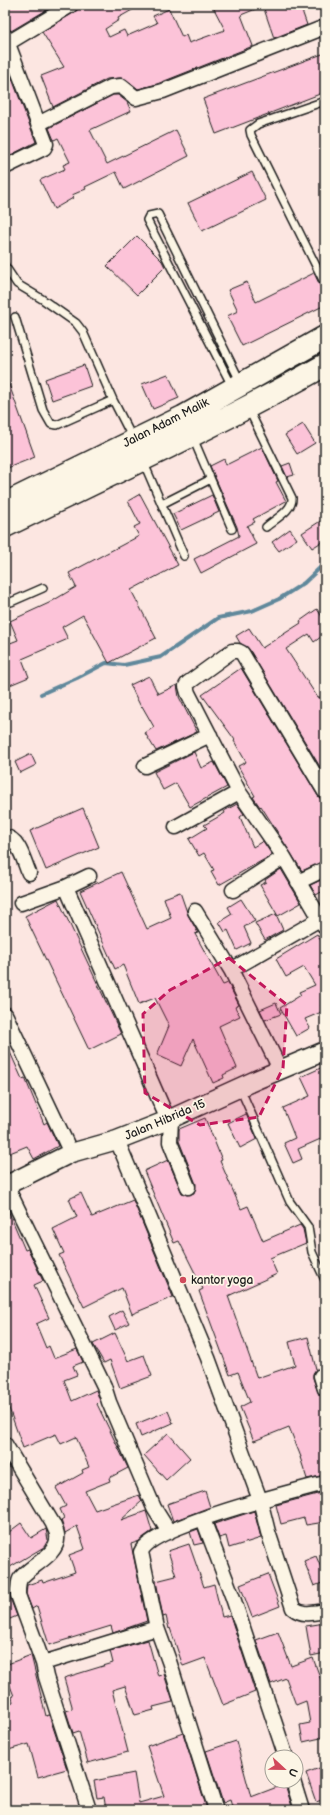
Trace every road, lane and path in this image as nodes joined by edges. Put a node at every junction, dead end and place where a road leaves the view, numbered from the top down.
1 (71, 5) edge
2 (325, 27) edge
3 (6, 40) edge
4 (325, 101) edge
5 (38, 124) junction
6 (5, 167) edge
7 (5, 266) edge
8 (325, 284) edge
9 (15, 317) dead end
10 (325, 337) edge
11 (227, 356) junction
12 (218, 360) junction
13 (325, 365) edge
14 (237, 386) junction
15 (114, 400) junction
16 (247, 406) junction
17 (187, 426) junction
18 (133, 440) junction
19 (142, 459) junction
20 (209, 480) junction
21 (5, 504) edge
22 (162, 504) junction
23 (5, 526) edge
24 (266, 526) dead end
25 (232, 529) dead end
26 (184, 556) dead end
27 (43, 588) dead end
28 (5, 600) edge
29 (210, 735) junction
30 (145, 766) dead end
31 (239, 792) junction
32 (325, 792) edge
33 (176, 827) dead end
34 (5, 837) edge
35 (284, 857) junction
36 (325, 869) edge
37 (29, 873) dead end
38 (89, 876) dead end
39 (298, 882) junction
40 (66, 887) junction
41 (233, 890) dead end
42 (21, 903) dead end
43 (195, 911) dead end
44 (322, 923) edge
45 (231, 970) junction
46 (5, 1014) edge
47 (325, 1051) edge
48 (280, 1069) junction
49 (240, 1087) junction
50 (169, 1120) junction
51 (118, 1140) junction
52 (71, 1153) junction
53 (5, 1185) edge
54 (188, 1187) dead end
55 (325, 1280) edge
56 (5, 1444) edge
57 (325, 1483) edge
58 (260, 1500) junction
59 (203, 1519) junction
60 (169, 1532) junction
61 (325, 1611) edge
62 (157, 1628) junction
63 (44, 1663) junction
64 (283, 1749) edge
65 (295, 1789) edge
66 (88, 1810) edge
67 (216, 1810) edge
68 (302, 1810) edge

1 - 3 street
2 - 5 street
3 - 5 street
4 - 8 lane
5 - 6 street
7 - 15 lane
9 - 15 lane
10 - 14 main road, Jalan Adam Malik
11 - 12 lane
11 - 12 lane
11 - 14 lane
12 - 14 lane
13 - 16 main road, Jalan Adam Malik
14 - 17 main road, Jalan Adam Malik
15 - 18 lane
16 - 17 main road, Jalan Adam Malik
16 - 24 lane
17 - 18 main road, Jalan Adam Malik
17 - 19 main road, Jalan Adam Malik
17 - 20 lane
18 - 19 main road
18 - 21 main road, Jalan Adam Malik
19 - 22 lane
19 - 23 main road, Jalan Adam Malik
20 - 22 lane
20 - 25 lane
22 - 26 lane
27 - 28 lane
29 - 30 street
29 - 31 street
29 - 32 street
31 - 33 street
31 - 35 street
34 - 37 street
35 - 39 street
35 - 41 street
36 - 39 street
38 - 40 street
39 - 44 street
40 - 42 street
40 - 50 street
43 - 45 street
44 - 45 street
45 - 48 street
46 - 52 street
47 - 48 street, Jalan Hibrida 15
48 - 49 street, Jalan Hibrida 15
49 - 50 street, Jalan Hibrida 15
49 - 55 lane
50 - 51 street, Jalan Hibrida 15
50 - 54 street
51 - 52 street, Jalan Hibrida 15
51 - 58 street
52 - 53 street, Jalan Hibrida 15
53 - 60 street
56 - 63 street
57 - 58 street
58 - 59 street
58 - 61 street
59 - 60 street
59 - 64 street
60 - 62 street
62 - 63 street
62 - 67 street
63 - 66 street
65 - 68 street

